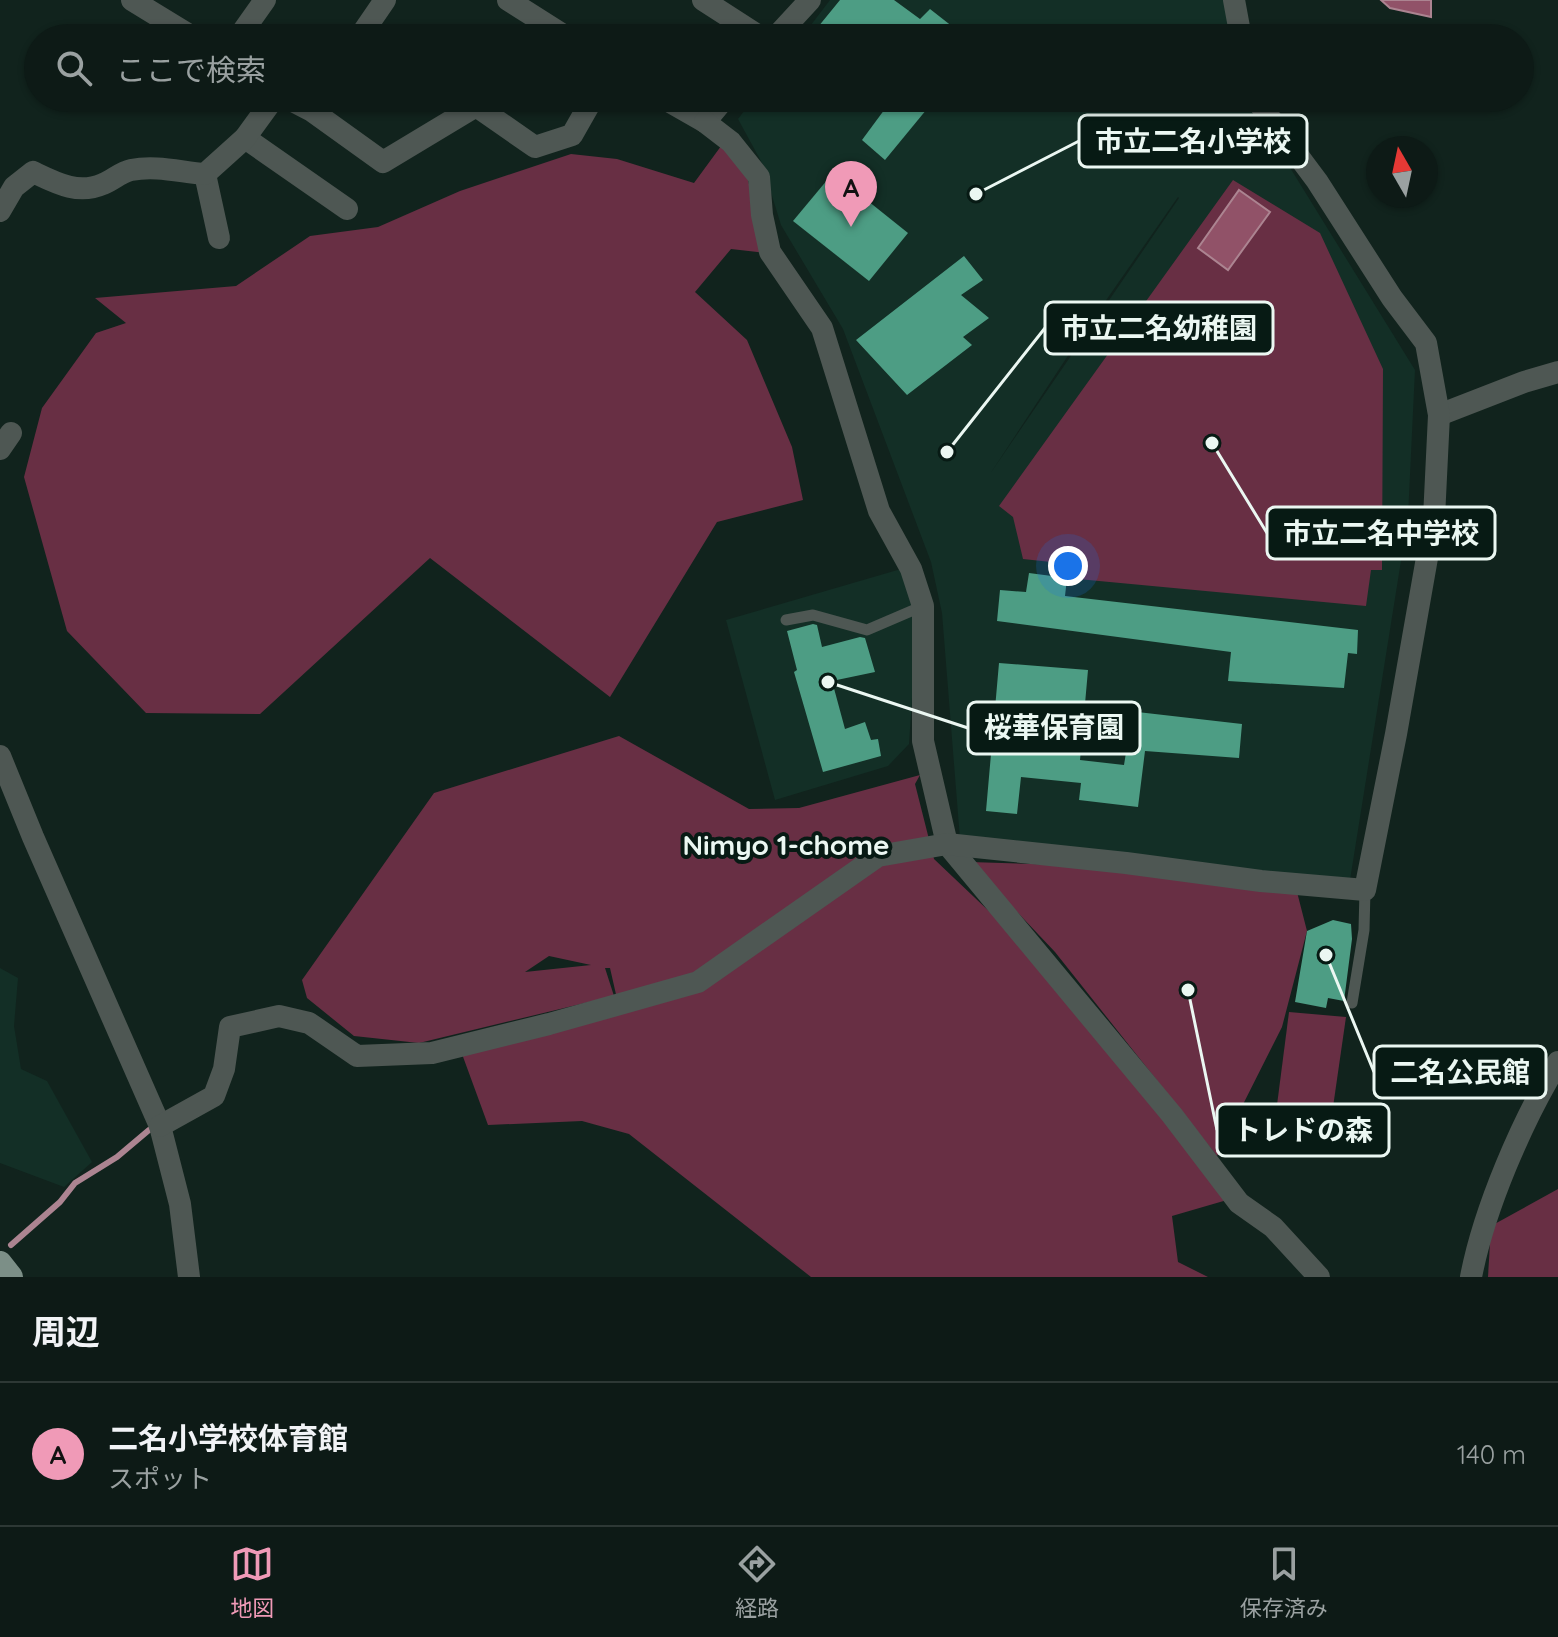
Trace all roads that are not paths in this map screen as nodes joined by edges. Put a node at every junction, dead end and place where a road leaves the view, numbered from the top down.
1 (132, 0) edge
2 (265, 0) edge
3 (385, 0) edge
4 (508, 0) edge
5 (703, 0) edge
6 (810, 0) edge
7 (1234, 0) edge
8 (171, 24) edge
9 (248, 24) edge
10 (372, 24) edge
11 (546, 24) edge
12 (740, 24) edge
13 (788, 24) edge
14 (1238, 24) edge
15 (264, 112) edge
16 (325, 112) edge
17 (456, 112) edge
18 (484, 112) edge
19 (585, 112) edge
20 (688, 112) edge
21 (713, 112) edge
22 (1265, 112) edge
23 (705, 122) junction
24 (245, 138) junction
25 (205, 174) junction
26 (7, 184) edge
27 (347, 209) dead end
28 (0, 211) edge
29 (219, 238) dead end
30 (1558, 372) edge
31 (1439, 415) junction
32 (923, 606) junction
33 (786, 620) dead end
34 (0, 756) edge
35 (947, 844) junction
36 (1365, 890) junction
37 (1352, 1003) dead end
38 (1558, 1044) edge
39 (1558, 1062) edge
40 (160, 1126) junction
41 (0, 1263) edge
42 (11, 1277) edge
43 (189, 1277) edge
44 (1319, 1277) edge
45 (1471, 1277) edge

1 - 8 street
2 - 9 street
3 - 10 street
4 - 11 street
5 - 12 street
6 - 13 street
7 - 14 street
15 - 24 street
16 - 17 street
18 - 19 street
20 - 23 street
21 - 23 street
22 - 31 street
23 - 32 street
24 - 25 street
24 - 27 street
25 - 26 street
25 - 29 street
26 - 28 street
30 - 31 street
31 - 36 street
32 - 33 lane
32 - 35 street
34 - 40 street
35 - 36 street
35 - 40 street
35 - 44 street
36 - 37 lane
38 - 39 street
39 - 45 street
40 - 43 street
41 - 42 main road

